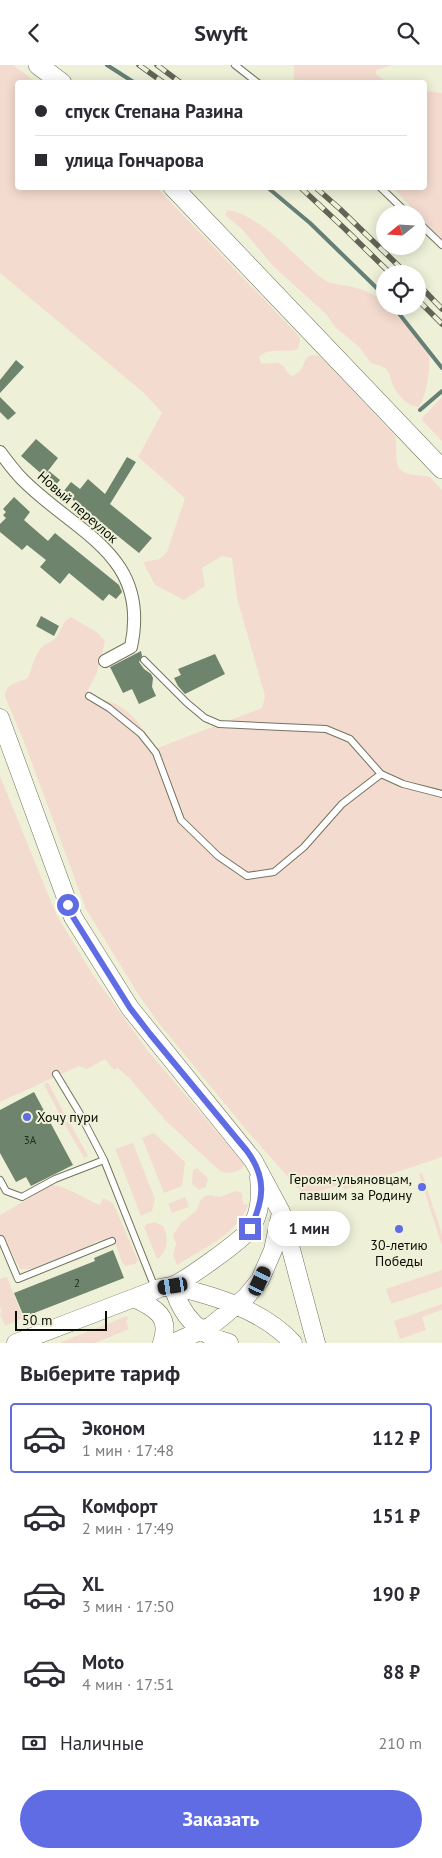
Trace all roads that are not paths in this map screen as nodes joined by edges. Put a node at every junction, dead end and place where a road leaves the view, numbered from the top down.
1 (38, 65) edge
2 (235, 65) edge
3 (58, 80) edge
4 (254, 80) edge
5 (176, 190) edge
6 (383, 190) edge
7 (399, 205) edge
8 (426, 230) edge
9 (442, 245) edge
10 (0, 452) edge
11 (442, 469) edge
12 (144, 660) dead end
13 (105, 661) dead end
14 (89, 697) dead end
15 (0, 718) edge
16 (381, 774) junction
17 (442, 793) edge
18 (56, 1075) dead end
19 (104, 1160) junction
20 (258, 1168) junction
21 (0, 1180) edge
22 (281, 1212) junction
23 (0, 1239) edge
24 (112, 1241) dead end
25 (164, 1288) junction
26 (134, 1298) junction
27 (236, 1305) junction
28 (201, 1332) junction
29 (16, 1343) edge
30 (162, 1343) edge
31 (172, 1343) edge
32 (229, 1343) edge
33 (293, 1343) edge
34 (316, 1343) edge

1 - 3 main road
2 - 4 lane
5 - 11 main road
6 - 7 lane
8 - 9 lane
10 - 13 street, Новый переулок
12 - 16 lane
14 - 16 lane
15 - 20 main road
16 - 17 lane
18 - 19 lane
19 - 21 lane
19 - 25 lane
20 - 22 main road
20 - 25 main road
22 - 27 main road
22 - 34 main road
23 - 24 lane
25 - 26 main road
25 - 27 main road
25 - 28 main road
26 - 29 main road
26 - 30 main road
27 - 28 main road
27 - 33 main road
28 - 31 main road
28 - 32 main road

